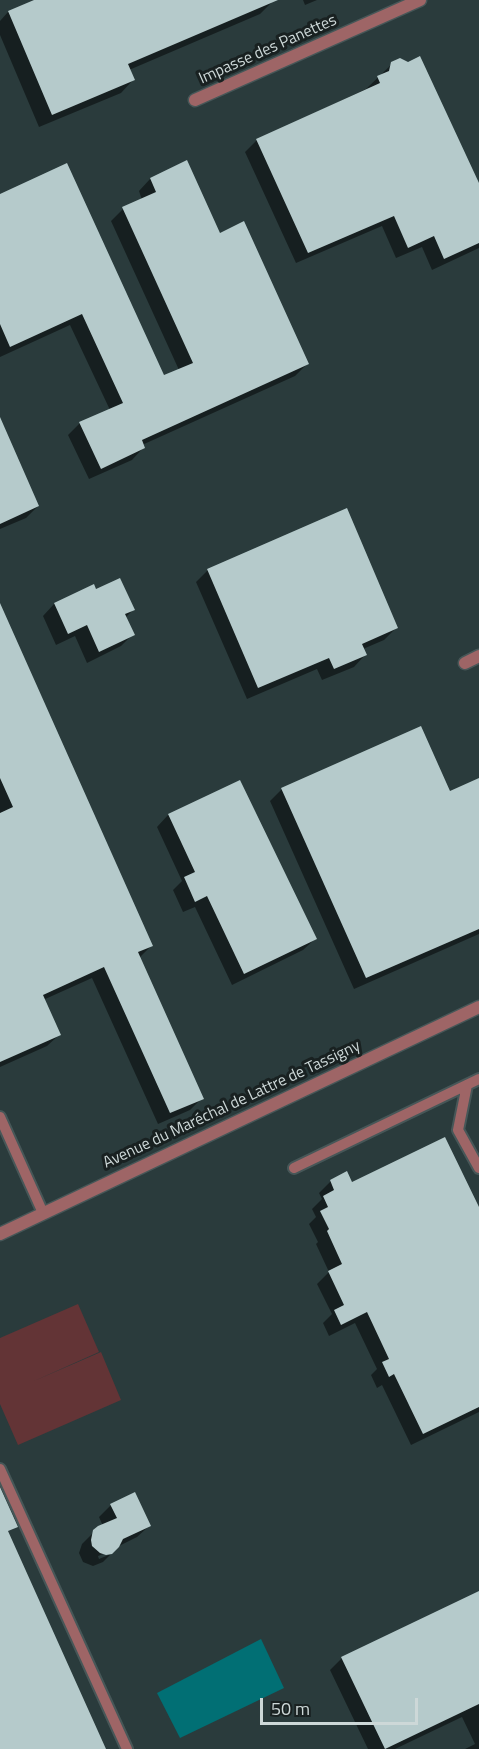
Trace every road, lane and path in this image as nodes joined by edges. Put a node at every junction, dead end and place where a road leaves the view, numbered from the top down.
1 (420, 0) edge
2 (195, 100) dead end
3 (479, 657) edge
4 (465, 663) dead end
5 (479, 1007) edge
6 (479, 1079) edge
7 (467, 1085) junction
8 (0, 1117) edge
9 (294, 1168) dead end
10 (479, 1168) edge
11 (43, 1213) junction
12 (0, 1234) edge
13 (0, 1469) edge
14 (127, 1749) edge

1 - 2 street, Impasse des Panettes
3 - 4 street
5 - 11 street, Avenue du Maréchal de Lattre de Tassigny
6 - 7 lane
7 - 9 lane
7 - 10 lane
8 - 11 lane
11 - 12 street, Avenue du Maréchal de Lattre de Tassigny
13 - 14 lane

